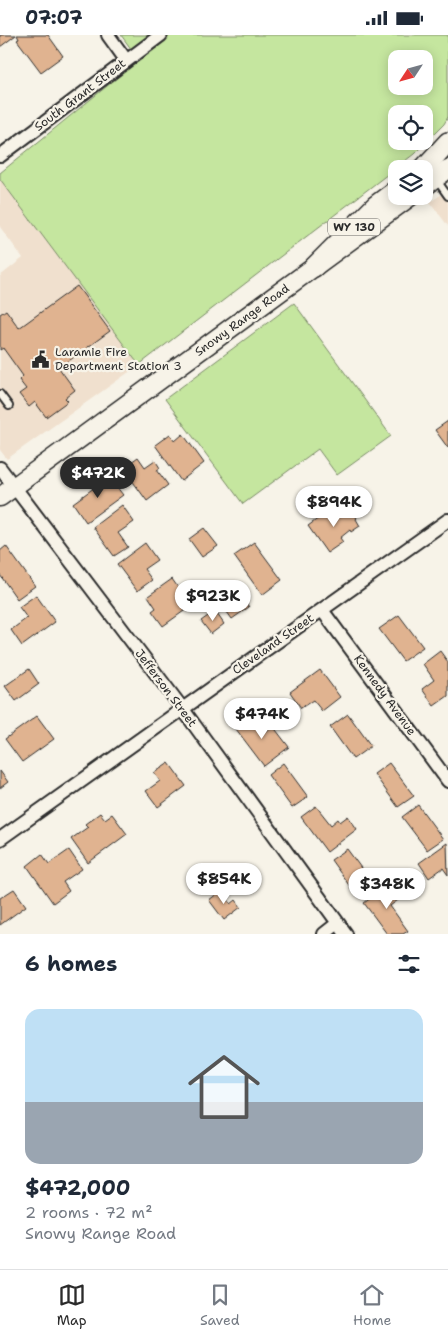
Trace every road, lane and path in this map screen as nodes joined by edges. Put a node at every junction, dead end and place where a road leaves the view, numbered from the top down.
1 (108, 35) edge
2 (161, 35) edge
3 (126, 60) junction
4 (448, 142) edge
5 (0, 156) edge
6 (433, 174) edge
7 (433, 177) edge
8 (388, 196) edge
9 (448, 196) edge
10 (399, 205) edge
11 (314, 267) junction
12 (0, 394) edge
13 (9, 406) dead end
14 (0, 468) edge
15 (7, 492) edge
16 (448, 520) edge
17 (322, 610) junction
18 (182, 708) junction
19 (448, 781) edge
20 (0, 839) edge
21 (338, 923) junction
22 (324, 934) edge
23 (346, 934) edge

1 - 3 street
2 - 3 street, South Grant Street
3 - 5 street, South Grant Street
4 - 6 main road
7 - 9 lane
8 - 11 main road, WY 130
10 - 11 main road, Snowy Range Road / WY 130
11 - 15 main road, Snowy Range Road / WY 130
12 - 13 lane
14 - 15 street, Jefferson Street
15 - 18 street, Jefferson Street
16 - 17 street, Cleveland Street
17 - 18 street, Cleveland Street
17 - 19 street, Kennedy Avenue
18 - 20 street, Cleveland Street
18 - 21 street, Jefferson Street
21 - 22 street
21 - 23 street, Jefferson Street

